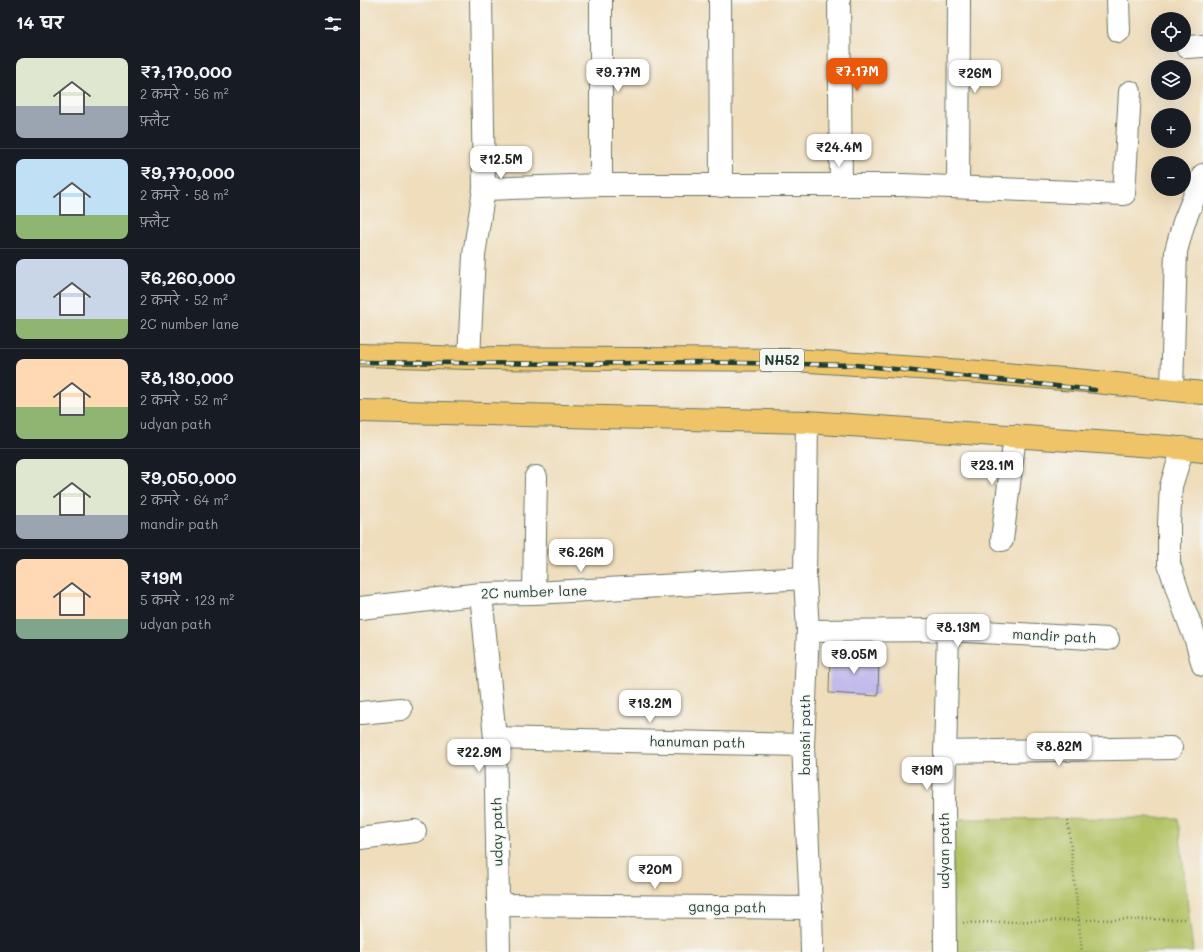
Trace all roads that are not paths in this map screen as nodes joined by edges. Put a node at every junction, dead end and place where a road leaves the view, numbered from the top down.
1 (481, 0) edge
2 (601, 0) edge
3 (720, 0) edge
4 (840, 0) edge
5 (959, 0) edge
6 (1118, 0) edge
7 (1119, 31) dead end
8 (1130, 92) dead end
9 (1203, 175) edge
10 (601, 185) junction
11 (841, 185) junction
12 (721, 186) junction
13 (484, 188) junction
14 (958, 188) junction
15 (360, 355) edge
16 (468, 358) junction
17 (1172, 390) junction
18 (1203, 393) edge
19 (360, 411) edge
20 (807, 422) junction
21 (1015, 436) junction
22 (1193, 449) edge
23 (536, 477) dead end
24 (1002, 540) dead end
25 (805, 578) junction
26 (534, 593) junction
27 (481, 594) junction
28 (360, 608) edge
29 (1193, 608) edge
30 (948, 630) junction
31 (808, 631) junction
32 (1108, 639) dead end
33 (1203, 665) edge
34 (401, 709) dead end
35 (360, 713) edge
36 (495, 738) junction
37 (803, 745) junction
38 (1171, 748) dead end
39 (945, 752) junction
40 (415, 831) dead end
41 (360, 838) edge
42 (498, 905) junction
43 (811, 908) junction
44 (499, 952) edge
45 (812, 952) edge
46 (945, 952) edge

1 - 13 street
2 - 10 street
3 - 12 street
4 - 11 street
5 - 14 street
6 - 7 street
8 - 14 street
9 - 17 street
10 - 12 street
10 - 13 street
11 - 12 street
11 - 14 street
13 - 16 street
15 - 16 highway, NH52
16 - 17 highway, NH52
17 - 18 highway, NH52
19 - 20 highway
20 - 21 highway
20 - 25 street, banshi path
21 - 22 highway
21 - 24 street
22 - 29 street
23 - 26 street
25 - 26 street, 2C number lane
25 - 31 street, banshi path
26 - 27 street, 2C number lane
27 - 28 street, 2C number lane
27 - 36 street, uday path
29 - 33 street
30 - 31 street, mandir path
30 - 32 street, mandir path
30 - 39 street, udyan path
31 - 37 street, banshi path
34 - 35 street
36 - 37 street, hanuman path
36 - 42 street, uday path
37 - 43 street, banshi path
38 - 39 street
39 - 46 street, udyan path
40 - 41 street
42 - 43 street, ganga path
42 - 44 street, uday path
43 - 45 street, banshi path

